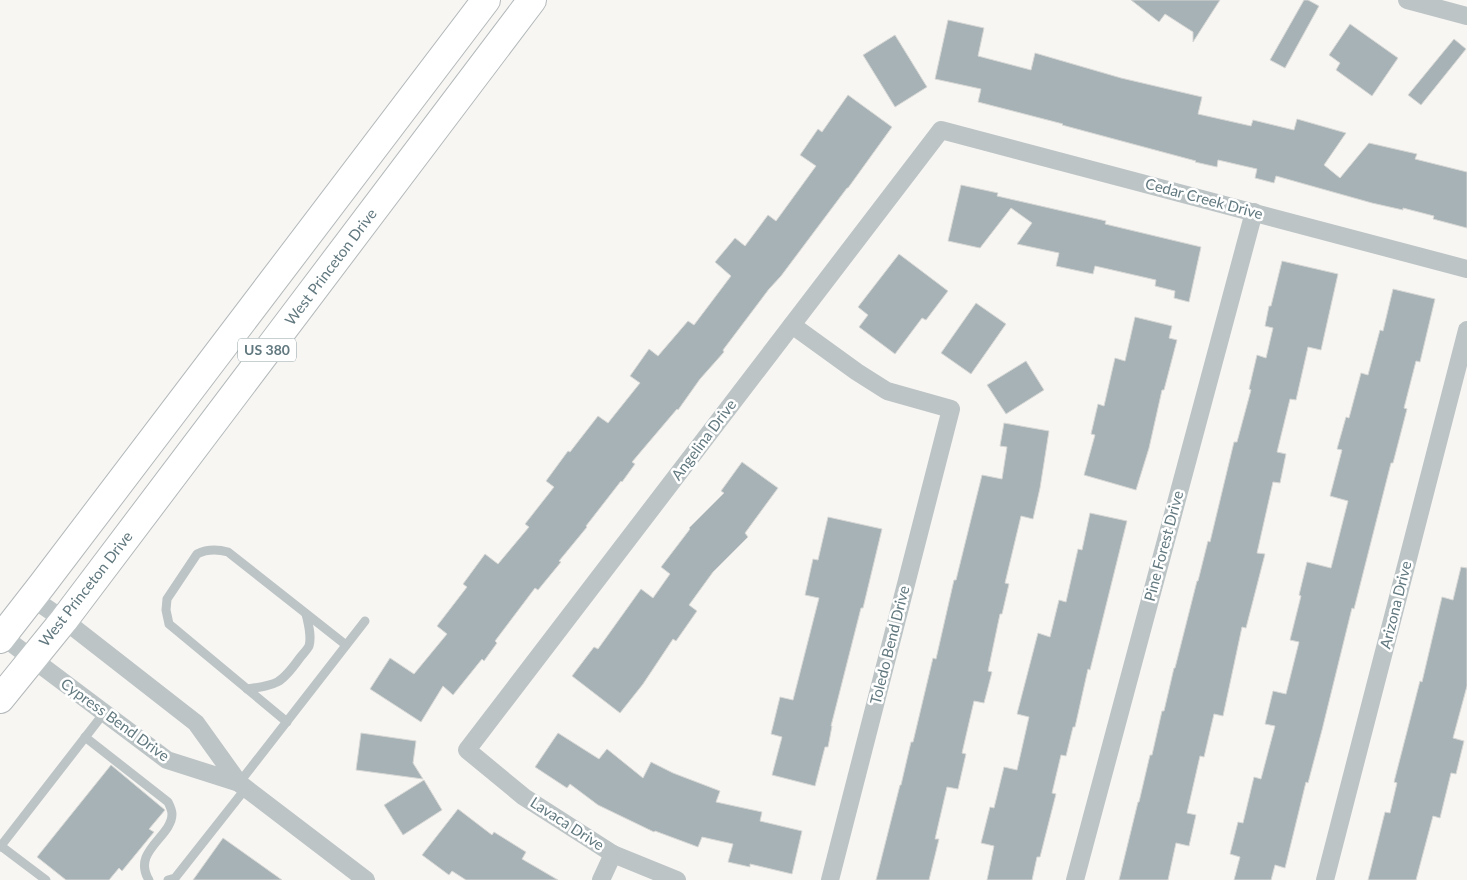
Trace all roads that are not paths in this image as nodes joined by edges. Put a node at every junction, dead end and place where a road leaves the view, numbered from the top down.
1 (486, 0) edge
2 (532, 0) edge
3 (1407, 0) edge
4 (1467, 16) edge
5 (941, 130) joint
6 (1254, 212) junction
7 (1467, 268) edge
8 (792, 325) junction
9 (1467, 330) edge
10 (32, 598) junction
11 (306, 614) junction
12 (64, 620) junction
13 (365, 621) dead end
14 (1, 638) edge
15 (346, 646) junction
16 (32, 659) junction
17 (247, 689) junction
18 (0, 699) edge
19 (104, 713) junction
20 (287, 722) junction
21 (85, 738) junction
22 (467, 750) joint
23 (242, 786) junction
24 (0, 846) edge
25 (613, 854) junction
26 (46, 880) edge
27 (149, 880) edge
28 (168, 880) edge
29 (366, 880) edge
30 (601, 880) edge
31 (678, 880) edge
32 (830, 880) edge
33 (1075, 880) edge
34 (1325, 880) edge

1 - 10 highway, US 380
2 - 12 highway, West Princeton Drive / US 380
3 - 4 street
5 - 6 street, Cedar Creek Drive
5 - 8 street, Angelina Drive
6 - 7 street, Cedar Creek Drive
6 - 33 street, Pine Forest Drive
8 - 22 street, Angelina Drive
8 - 32 street, Toledo Bend Drive
9 - 34 street, Arizona Drive
10 - 12 street, Cypress Bend Drive
10 - 14 highway, US 380
11 - 15 lane
11 - 17 lane
11 - 17 lane
12 - 16 highway, West Princeton Drive / US 380
12 - 23 street, Cypress Bend Drive
13 - 15 lane
14 - 16 street, Cypress Bend Drive
15 - 20 lane
16 - 18 highway, West Princeton Drive / US 380
16 - 19 street, Cypress Bend Drive
17 - 20 lane
19 - 21 lane
19 - 23 street, Cypress Bend Drive
20 - 23 lane
21 - 24 lane
21 - 27 lane
22 - 25 street, Lavaca Drive
23 - 28 lane
23 - 29 street, Cypress Bend Drive
24 - 26 lane
25 - 30 street
25 - 31 street, Lavaca Drive

